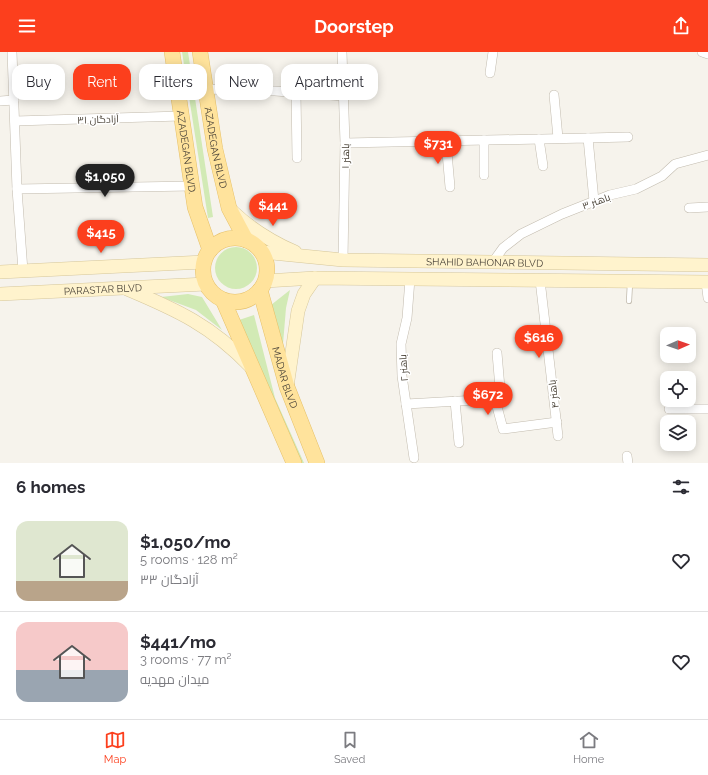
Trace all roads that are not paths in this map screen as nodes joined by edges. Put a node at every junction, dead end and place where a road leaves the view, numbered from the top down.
1 (12, 52) edge
2 (172, 52) edge
3 (200, 52) edge
4 (342, 52) edge
5 (492, 52) edge
6 (702, 52) edge
7 (708, 54) edge
8 (12, 64) edge
9 (202, 64) edge
10 (343, 64) edge
11 (490, 72) dead end
12 (207, 90) edge
13 (281, 92) edge
14 (554, 95) dead end
15 (14, 100) joint
16 (207, 100) edge
17 (296, 100) edge
18 (344, 100) edge
19 (0, 101) edge
20 (181, 116) junction
21 (15, 121) junction
22 (628, 137) dead end
23 (558, 138) junction
24 (588, 138) junction
25 (539, 139) junction
26 (484, 140) junction
27 (446, 141) junction
28 (345, 143) junction
29 (708, 155) edge
30 (297, 158) dead end
31 (543, 166) dead end
32 (484, 175) dead end
33 (192, 186) junction
34 (450, 187) dead end
35 (17, 189) junction
36 (594, 201) junction
37 (708, 207) edge
38 (229, 208) junction
39 (689, 208) dead end
40 (246, 240) junction
41 (262, 252) junction
42 (207, 256) junction
43 (310, 257) junction
44 (343, 260) junction
45 (493, 262) junction
46 (707, 265) edge
47 (107, 266) junction
48 (23, 271) junction
49 (0, 272) edge
50 (315, 278) junction
51 (410, 279) junction
52 (540, 280) junction
53 (630, 281) junction
54 (707, 282) edge
55 (206, 284) junction
56 (262, 286) junction
57 (124, 287) junction
58 (108, 288) junction
59 (0, 294) edge
60 (708, 298) edge
61 (223, 300) junction
62 (629, 301) dead end
63 (497, 353) dead end
64 (252, 369) junction
65 (287, 387) junction
66 (495, 399) junction
67 (455, 401) junction
68 (406, 404) junction
69 (669, 409) dead end
70 (708, 409) edge
71 (556, 422) junction
72 (558, 436) dead end
73 (459, 443) dead end
74 (414, 458) dead end
75 (294, 463) edge
76 (317, 463) edge

1 - 8 street
2 - 20 main road, AZADEGAN BLVD.
3 - 9 main road, َAZADEGAN BLVD
4 - 10 street, باهنر ۱
5 - 11 street
6 - 7 street
12 - 13 street
14 - 23 street
15 - 19 street
15 - 21 street
16 - 38 main road, َAZADEGAN BLVD
17 - 30 street
18 - 28 street, باهنر ۱
20 - 21 street, آزادگان ۳۱
20 - 33 main road, AZADEGAN BLVD.
21 - 35 street
22 - 24 street
23 - 24 street
23 - 25 street
24 - 36 street
25 - 26 street
25 - 31 street
26 - 27 street
26 - 32 street
27 - 28 street
27 - 34 street
28 - 44 street, باهنر ۱
29 - 36 street, باهنر ۳
33 - 35 street
33 - 42 main road, AZADEGAN BLVD.
35 - 48 street
36 - 45 street, باهنر ۳
37 - 39 street
38 - 40 main road, َAZADEGAN BLVD
38 - 43 main road
40 - 41 main road
40 - 42 main road
41 - 43 main road, SHAHID BAHONAR BLVD
41 - 56 main road
42 - 47 main road
42 - 55 main road
43 - 44 main road, SHAHID BAHONAR BLVD
44 - 45 main road, SHAHID BAHONAR BLVD
45 - 46 main road, SHAHID BAHONAR BLVD
46 - 54 main road
47 - 48 main road
47 - 58 main road
48 - 49 main road
50 - 51 main road, SHAHID BAHONAR BLVD
50 - 56 main road, SHAHID BAHONAR BLVD
50 - 65 main road
51 - 52 main road, SHAHID BAHONAR BLVD
51 - 68 street, باهنر ۲
52 - 53 main road, SHAHID BAHONAR BLVD
52 - 71 street, باهنر ۴
53 - 54 main road, SHAHID BAHONAR BLVD
53 - 62 lane
54 - 60 street
55 - 57 main road, PARASTAR BLVD
55 - 61 main road
56 - 61 main road
56 - 65 main road, MADAR BLVD
57 - 58 main road, PARASTAR BLVD
57 - 64 main road
58 - 59 main road, PARASTAR BLVD
61 - 64 main road
63 - 66 street
64 - 75 main road
65 - 76 main road, MADAR BLVD
66 - 67 street
66 - 71 street
67 - 68 street
67 - 73 street
68 - 74 street, باهنر ۲
69 - 70 street
71 - 72 street, باهنر ۴

